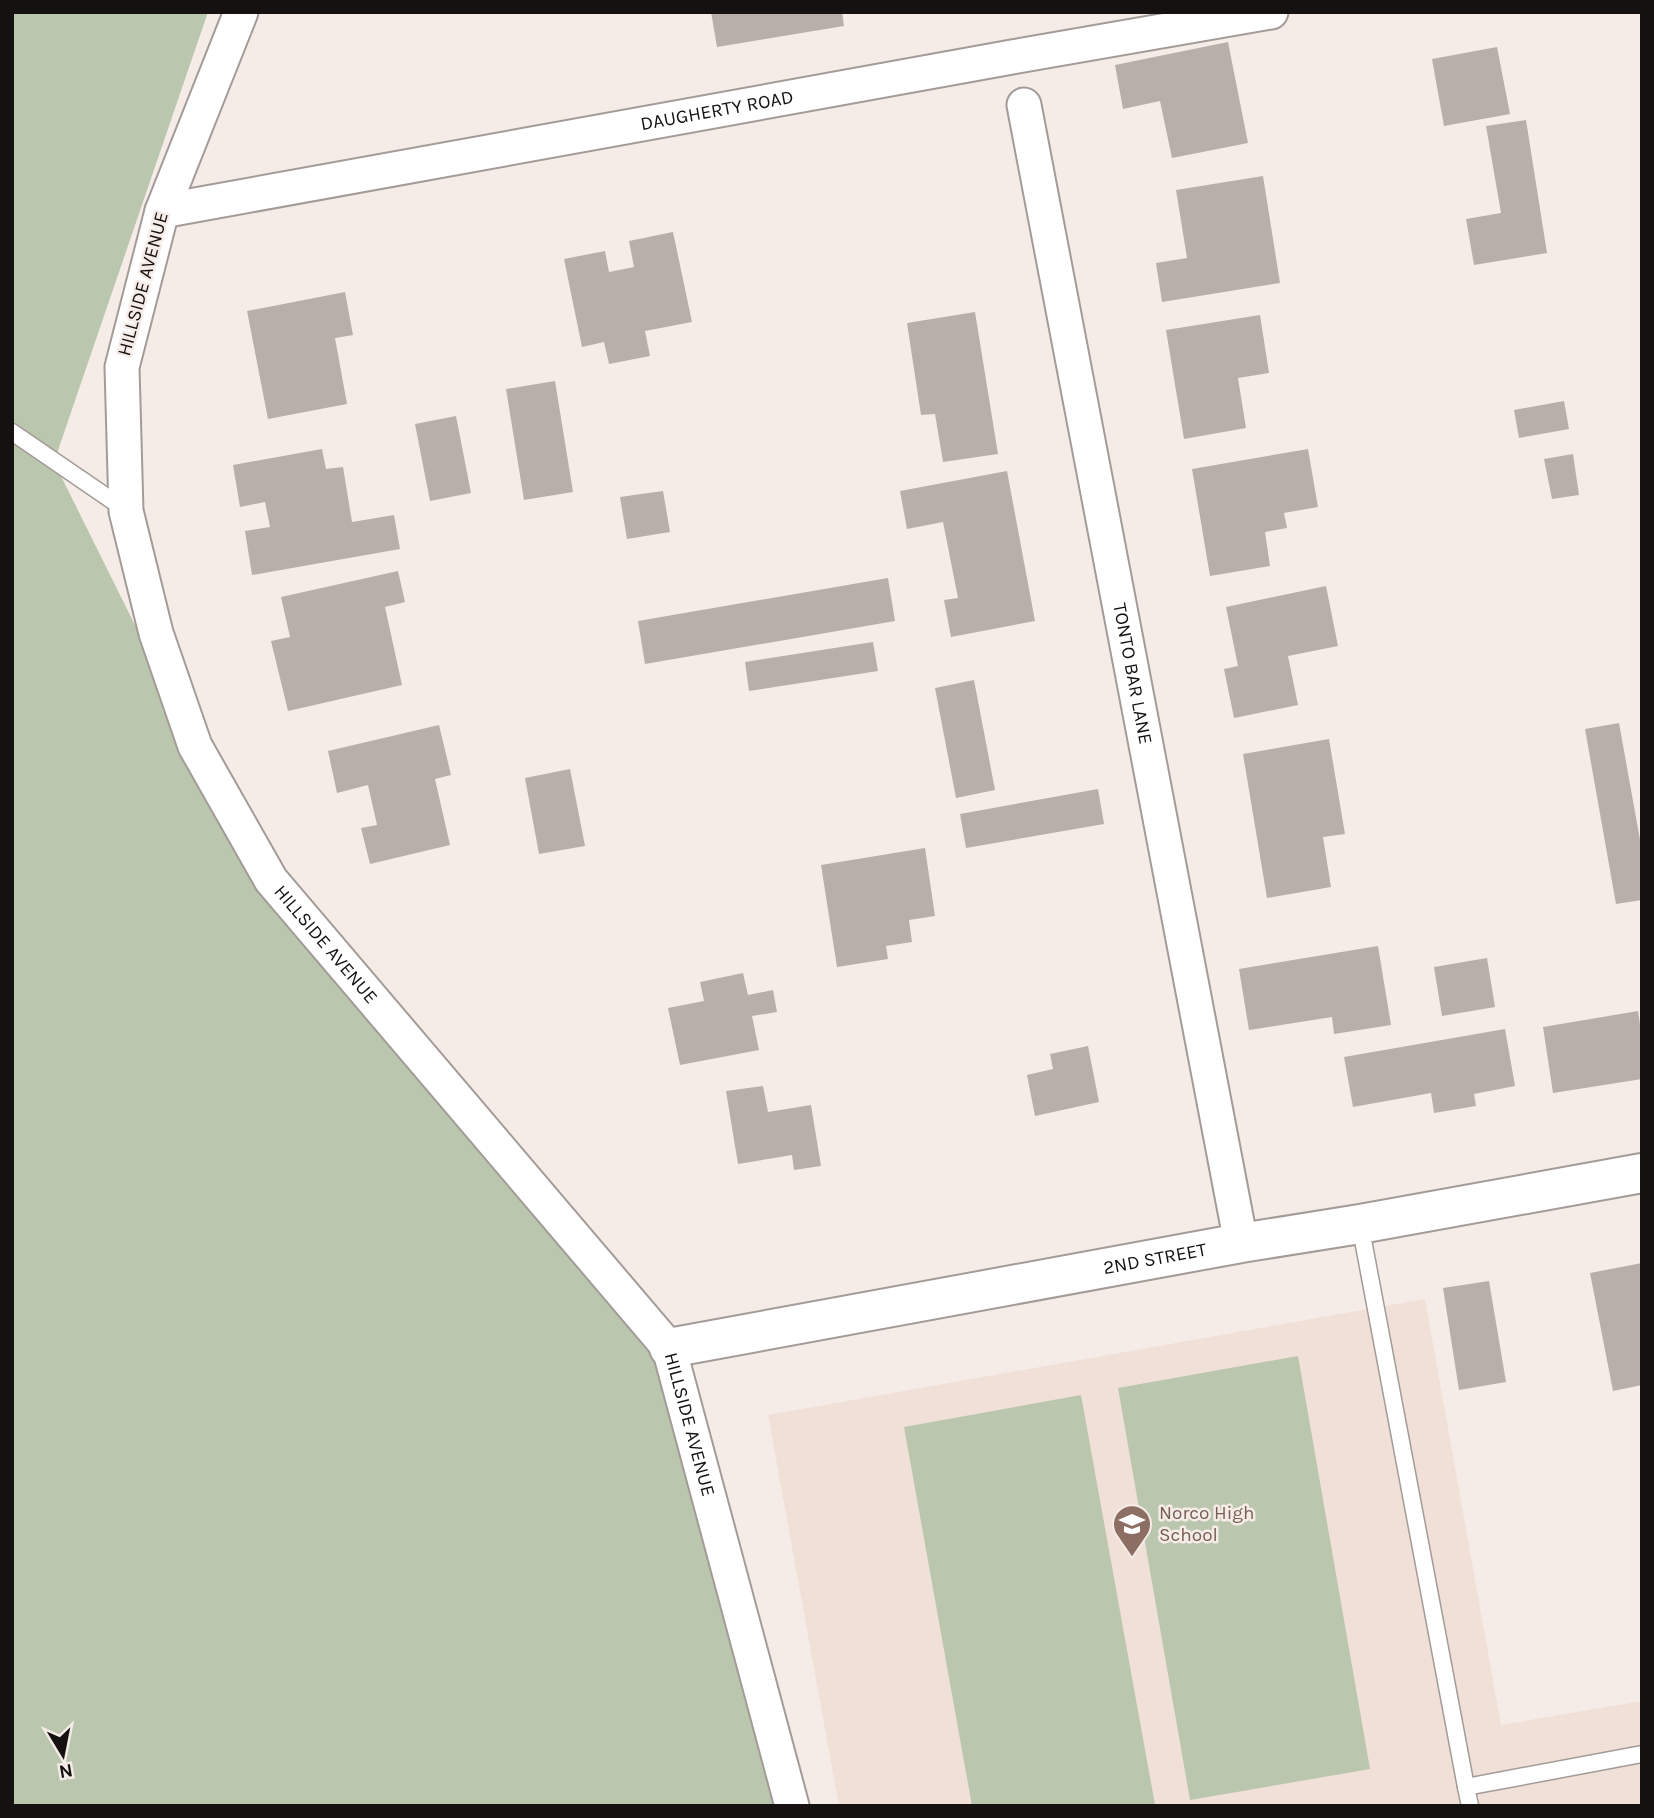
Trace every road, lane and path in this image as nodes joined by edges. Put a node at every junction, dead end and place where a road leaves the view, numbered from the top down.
1 (242, 12) edge
2 (1271, 12) edge
3 (1024, 105) dead end
4 (162, 211) junction
5 (12, 432) edge
6 (126, 510) junction
7 (1642, 1173) edge
8 (1360, 1224) junction
9 (1241, 1243) junction
10 (669, 1348) junction
11 (1642, 1754) edge
12 (1466, 1787) junction
13 (792, 1806) edge
14 (1470, 1806) edge

1 - 4 street, HILLSIDE AVENUE
2 - 4 street, DAUGHERTY ROAD
3 - 9 street, TONTO BAR LANE
4 - 6 street, HILLSIDE AVENUE
5 - 6 lane
6 - 10 street, HILLSIDE AVENUE
7 - 8 street, 2ND STREET
8 - 9 street, 2ND STREET
8 - 12 lane
9 - 10 street, 2ND STREET
10 - 13 street, HILLSIDE AVENUE
11 - 12 lane
12 - 14 lane

